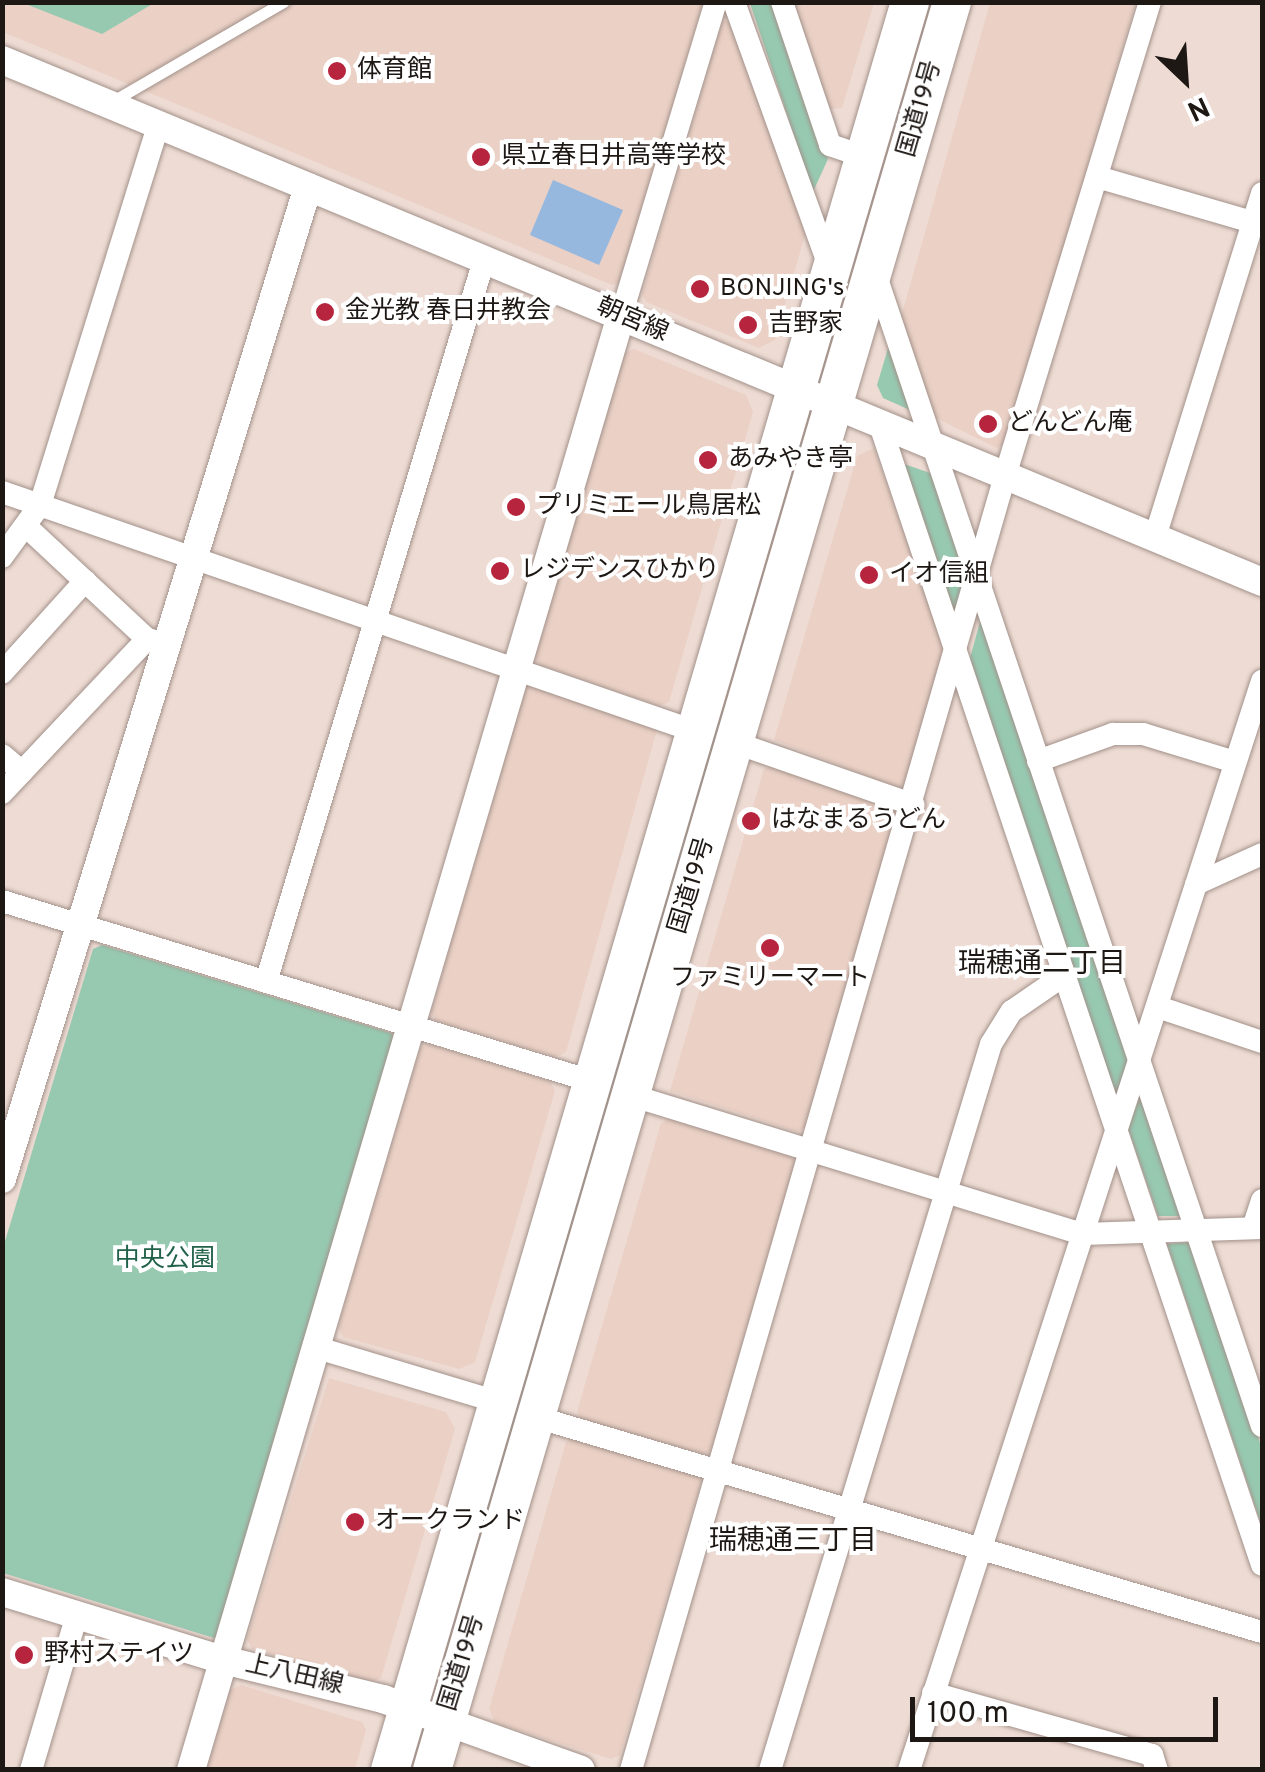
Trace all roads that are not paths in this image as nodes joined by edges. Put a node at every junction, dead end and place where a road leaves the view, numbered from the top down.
1 (282, 2) edge
2 (716, 2) edge
3 (734, 2) edge
4 (782, 2) edge
5 (910, 2) edge
6 (952, 2) edge
7 (1150, 2) edge
8 (2, 60) edge
9 (108, 103) junction
10 (158, 125) junction
11 (864, 157) junction
12 (1098, 177) junction
13 (308, 186) junction
14 (1262, 193) edge
15 (1258, 223) edge
16 (484, 260) junction
17 (874, 269) junction
18 (831, 271) junction
19 (620, 316) junction
20 (799, 390) junction
21 (836, 408) junction
22 (880, 425) junction
23 (934, 446) junction
24 (1005, 476) junction
25 (2, 492) edge
26 (40, 505) junction
27 (29, 529) junction
28 (1155, 537) junction
29 (194, 556) junction
30 (2, 557) edge
31 (977, 580) junction
32 (85, 581) junction
33 (1262, 582) edge
34 (376, 617) junction
35 (157, 641) junction
36 (955, 654) junction
37 (519, 669) junction
38 (2, 673) edge
39 (1262, 681) edge
40 (694, 730) junction
41 (736, 743) junction
42 (2, 755) edge
43 (1038, 761) junction
44 (1235, 762) junction
45 (22, 772) junction
46 (2, 792) edge
47 (914, 805) junction
48 (1262, 854) edge
49 (1196, 884) junction
50 (2, 901) edge
51 (81, 926) junction
52 (1060, 978) junction
53 (266, 982) junction
54 (1158, 1007) junction
55 (414, 1026) junction
56 (1262, 1039) edge
57 (1139, 1061) junction
58 (591, 1081) junction
59 (630, 1094) junction
60 (1115, 1134) junction
61 (811, 1147) junction
62 (2, 1179) edge
63 (950, 1193) junction
64 (1262, 1200) edge
65 (1258, 1227) edge
66 (1196, 1228) junction
67 (1148, 1230) junction
68 (1083, 1234) junction
69 (318, 1348) junction
70 (498, 1402) junction
71 (536, 1416) junction
72 (1262, 1426) edge
73 (716, 1470) junction
74 (852, 1508) junction
75 (979, 1548) junction
76 (1262, 1565) edge
77 (2, 1592) edge
78 (77, 1615) junction
79 (1262, 1632) edge
80 (223, 1660) junction
81 (933, 1693) junction
82 (409, 1707) junction
83 (446, 1719) junction
84 (31, 1770) edge
85 (191, 1770) edge
86 (390, 1770) edge
87 (432, 1770) edge
88 (581, 1770) edge
89 (630, 1770) edge
90 (770, 1770) edge
91 (909, 1770) edge
92 (1157, 1770) edge

1 - 9 lane
2 - 19 street
3 - 18 street
4 - 11 street
5 - 11 highway, 国道19号
6 - 17 highway, 国道19号
7 - 12 street
8 - 9 street, 朝宮線
9 - 10 street, 朝宮線
10 - 13 street, 朝宮線
10 - 26 street
11 - 18 highway, 国道19号
12 - 15 street
12 - 24 street
13 - 16 street, 朝宮線
13 - 29 street
14 - 15 street
15 - 28 street
16 - 19 street, 朝宮線
16 - 34 street
17 - 21 highway, 国道19号
17 - 23 street
18 - 20 highway, 国道19号
19 - 20 street, 朝宮線
19 - 37 street
20 - 21 street, 朝宮線
20 - 40 highway, 国道19号
21 - 22 street, 朝宮線
21 - 41 highway, 国道19号
22 - 23 street, 朝宮線
22 - 36 street
23 - 24 street, 朝宮線
23 - 31 street
24 - 28 street, 朝宮線
24 - 31 street
25 - 26 street
26 - 27 street
26 - 29 street
27 - 30 street
27 - 32 street
28 - 33 street, 朝宮線
29 - 34 street
29 - 35 street
31 - 36 street
31 - 43 street
32 - 35 street
32 - 38 street
34 - 37 street
34 - 53 street
35 - 45 street
35 - 51 street
36 - 47 street
36 - 52 street
37 - 40 street
37 - 55 street
39 - 44 street
40 - 58 highway, 国道19号
41 - 47 street
41 - 59 highway, 国道19号
42 - 45 street
43 - 44 street
43 - 57 street
44 - 49 street
45 - 46 street
47 - 61 street
48 - 49 street
49 - 54 street
50 - 51 street
51 - 53 street
51 - 62 street
52 - 60 street
52 - 63 street
53 - 55 street
54 - 56 street
54 - 57 street
55 - 58 street
55 - 69 street
57 - 60 street
57 - 66 street
58 - 70 highway, 国道19号
59 - 61 street
59 - 71 highway, 国道19号
60 - 67 street
60 - 68 street
61 - 63 street
61 - 73 street
63 - 68 street
63 - 74 street
64 - 65 street
65 - 66 street
66 - 67 street
66 - 72 street
67 - 68 street
67 - 76 street
68 - 75 street
69 - 70 street
69 - 80 street
70 - 82 highway, 国道19号
71 - 73 street
71 - 83 highway, 国道19号
73 - 74 street
73 - 89 street
74 - 75 street
74 - 90 street
75 - 79 street
75 - 81 street
77 - 78 street, 上八田線
78 - 80 street, 上八田線
78 - 84 street
80 - 82 street, 上八田線
80 - 85 street
81 - 91 street
81 - 92 street
82 - 83 street, 上八田線
82 - 86 highway, 国道19号
83 - 87 highway, 国道19号
83 - 88 street, 上八田線

